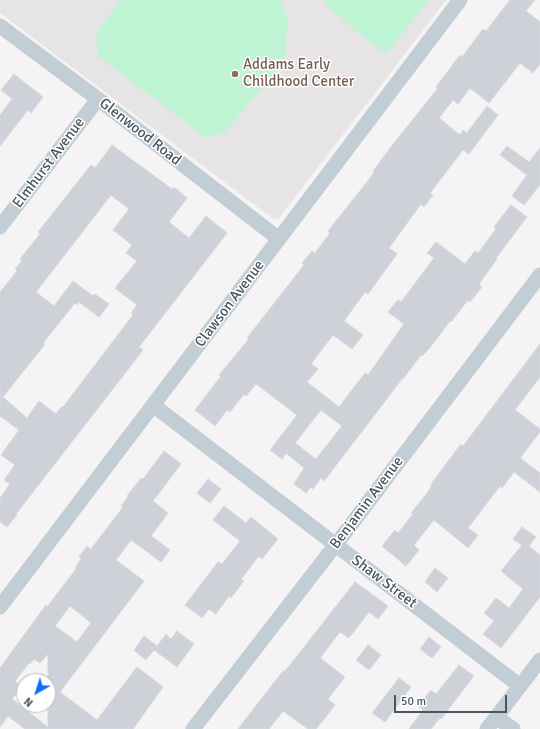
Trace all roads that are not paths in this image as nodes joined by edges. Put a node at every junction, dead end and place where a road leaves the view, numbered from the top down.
1 (460, 0) edge
2 (0, 26) edge
3 (98, 99) junction
4 (0, 227) edge
5 (280, 239) junction
6 (540, 275) edge
7 (153, 405) junction
8 (336, 545) junction
9 (0, 607) edge
10 (540, 660) edge
11 (520, 686) junction
12 (496, 717) junction
13 (193, 729) edge
14 (487, 729) edge
15 (513, 729) edge

1 - 5 street, Clawson Avenue
2 - 3 street, Glenwood Road
3 - 4 street, Elmhurst Avenue
3 - 5 street, Glenwood Road
5 - 7 street, Clawson Avenue
6 - 8 street, Benjamin Avenue
7 - 8 street, Shaw Street
7 - 9 street, Clawson Avenue
8 - 11 street, Shaw Street
8 - 13 street, Benjamin Avenue
10 - 11 street
11 - 12 street
12 - 14 street
12 - 15 street

